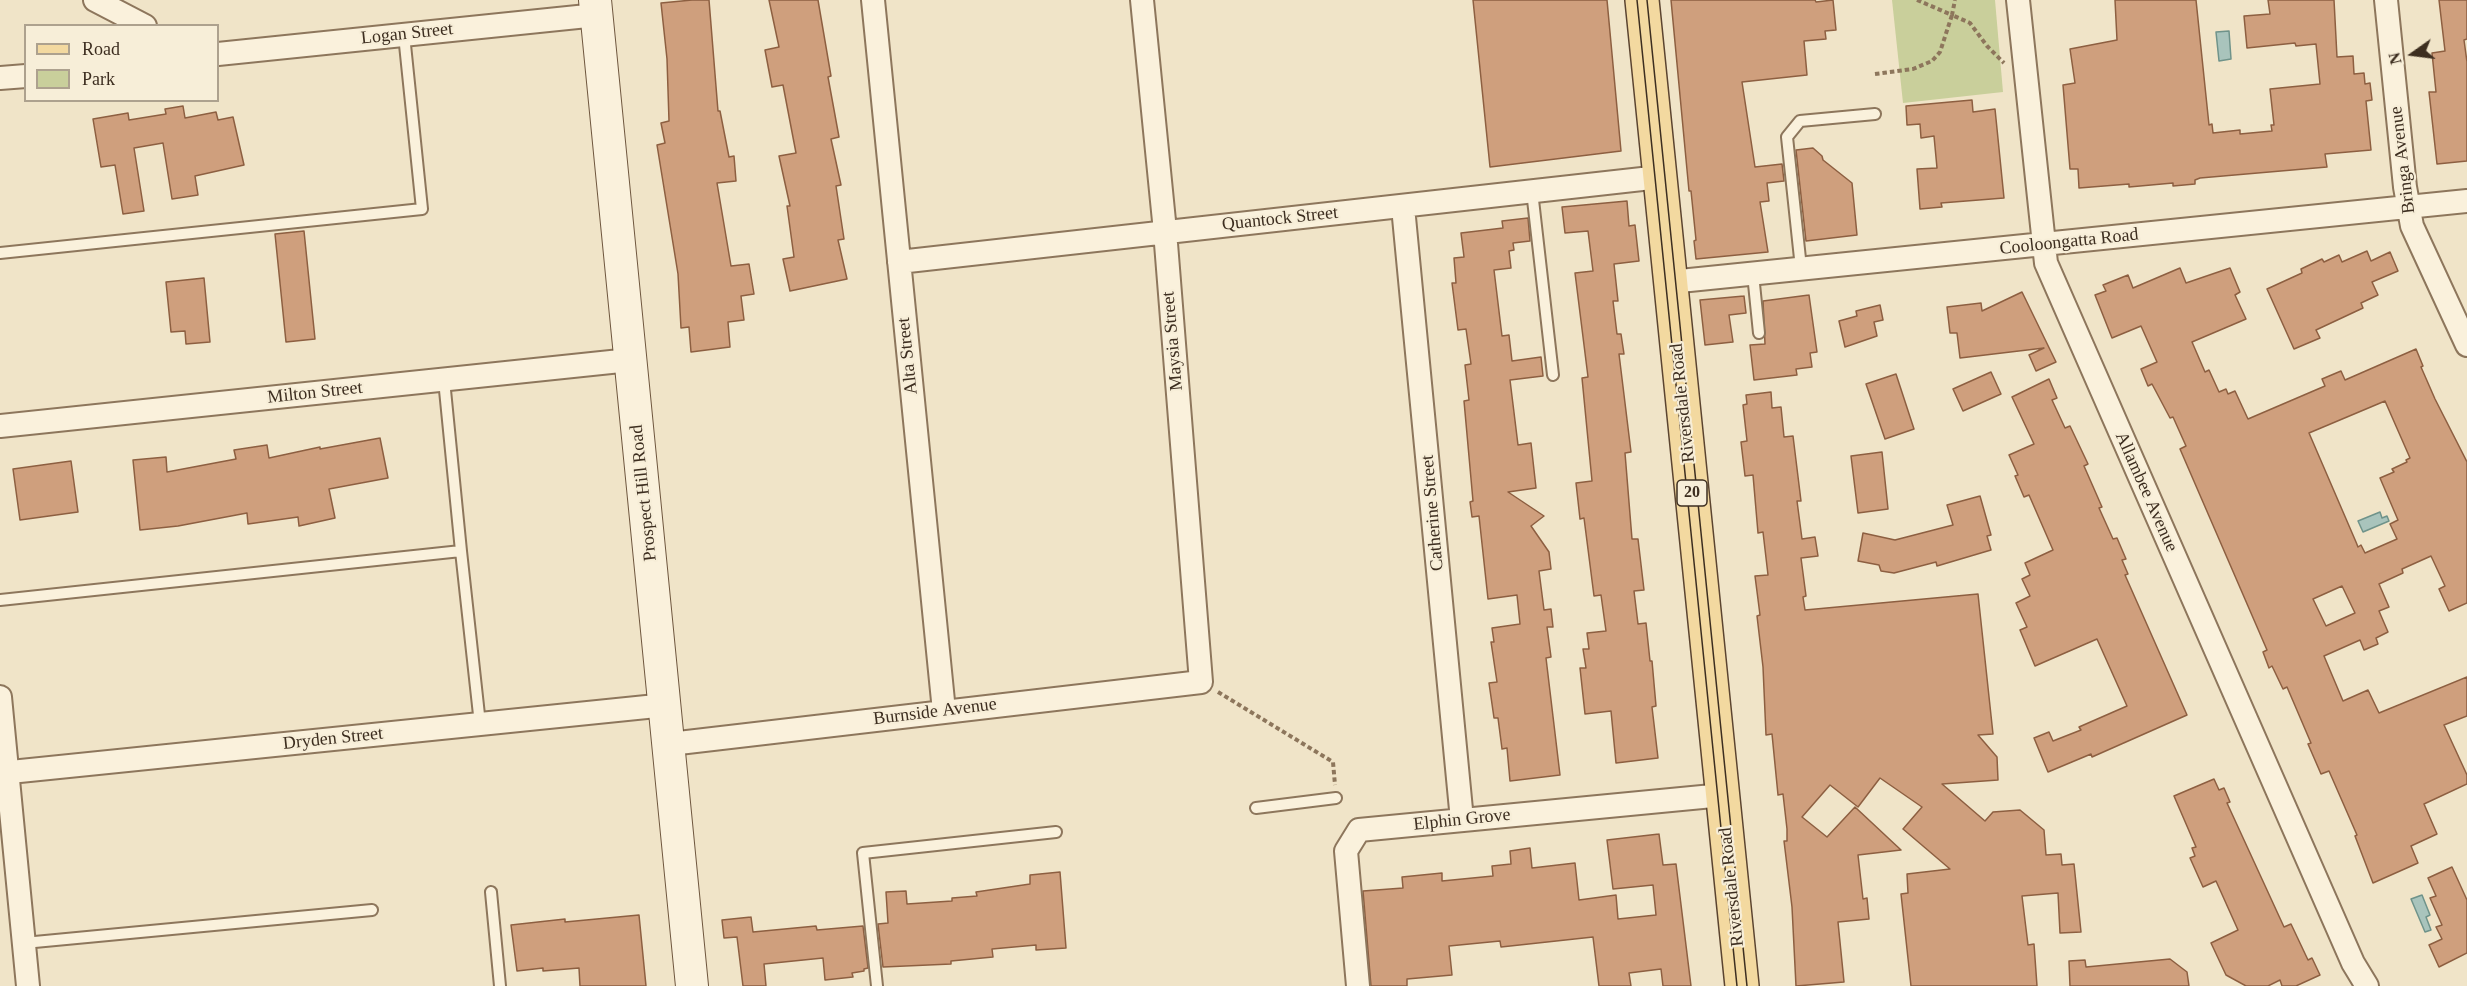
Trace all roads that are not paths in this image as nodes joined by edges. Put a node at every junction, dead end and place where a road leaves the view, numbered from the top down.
1 (95, 0) edge
2 (873, 0) edge
3 (1142, 0) edge
4 (1642, 0) edge
5 (2018, 0) edge
6 (2386, 0) edge
7 (596, 7) edge
8 (124, 20) edge
9 (404, 35) junction
10 (219, 54) edge
11 (24, 76) edge
12 (0, 78) edge
13 (1875, 114) dead end
14 (1660, 177) junction
15 (1532, 192) junction
16 (2467, 201) edge
17 (1404, 207) junction
18 (2407, 207) junction
19 (1164, 231) junction
20 (2042, 245) junction
21 (0, 253) edge
22 (899, 262) junction
23 (1801, 268) junction
24 (1754, 274) junction
25 (1671, 282) junction
26 (1759, 333) dead end
27 (2467, 345) edge
28 (630, 360) junction
29 (1553, 375) dead end
30 (444, 380) junction
31 (0, 426) edge
32 (461, 551) junction
33 (0, 600) edge
34 (1201, 682) joint
35 (0, 697) edge
36 (666, 705) junction
37 (944, 711) junction
38 (480, 724) junction
39 (670, 744) junction
40 (4, 772) edge
41 (1723, 795) junction
42 (1336, 798) road end
43 (1256, 808) dead end
44 (1462, 820) junction
45 (1056, 832) dead end
46 (491, 892) dead end
47 (372, 910) dead end
48 (24, 944) junction
49 (2353, 963) junction
50 (1353, 985) edge
51 (28, 986) edge
52 (500, 986) edge
53 (692, 986) edge
54 (877, 986) edge
55 (1742, 986) edge
56 (2359, 986) edge
57 (2367, 986) edge

1 - 8 street
2 - 22 street, Alta Street
3 - 19 street, Maysia Street
4 - 14 main road, Riversdale Road / 20
5 - 20 street, Allambee Avenue
6 - 18 street, Bringa Avenue
7 - 9 street, Logan Street
7 - 28 street, Prospect Hill Road
9 - 10 street, Logan Street
9 - 21 lane
11 - 12 street
13 - 23 lane
14 - 15 street, Quantock Street
14 - 25 main road, Riversdale Road / 20
15 - 17 street, Quantock Street
15 - 29 lane
16 - 18 street, Cooloongatta Road
17 - 19 street, Quantock Street
17 - 44 street, Catherine Street
18 - 20 street, Cooloongatta Road
18 - 27 street, Bringa Avenue
19 - 22 street, Quantock Street
19 - 34 street, Maysia Street
20 - 23 street, Cooloongatta Road
20 - 49 street, Allambee Avenue
22 - 37 street, Alta Street
23 - 24 street, Cooloongatta Road
24 - 25 street, Cooloongatta Road
24 - 26 lane
25 - 41 main road, Riversdale Road / 20
28 - 30 street, Milton Street
28 - 36 street, Prospect Hill Road
30 - 31 street, Milton Street
30 - 32 lane
32 - 33 lane
32 - 38 lane
34 - 37 street, Burnside Avenue
35 - 40 street
36 - 38 street, Dryden Street
36 - 39 street, Prospect Hill Road
37 - 39 street, Burnside Avenue
38 - 40 street, Dryden Street
39 - 53 street, Prospect Hill Road
40 - 48 street
41 - 44 street, Elphin Grove
41 - 55 main road, Riversdale Road / 20
42 - 43 lane
44 - 50 street, Elphin Grove
45 - 54 lane
46 - 52 lane
47 - 48 lane
48 - 51 street
49 - 56 street, Allambee Avenue
49 - 57 street, Allambee Avenue

